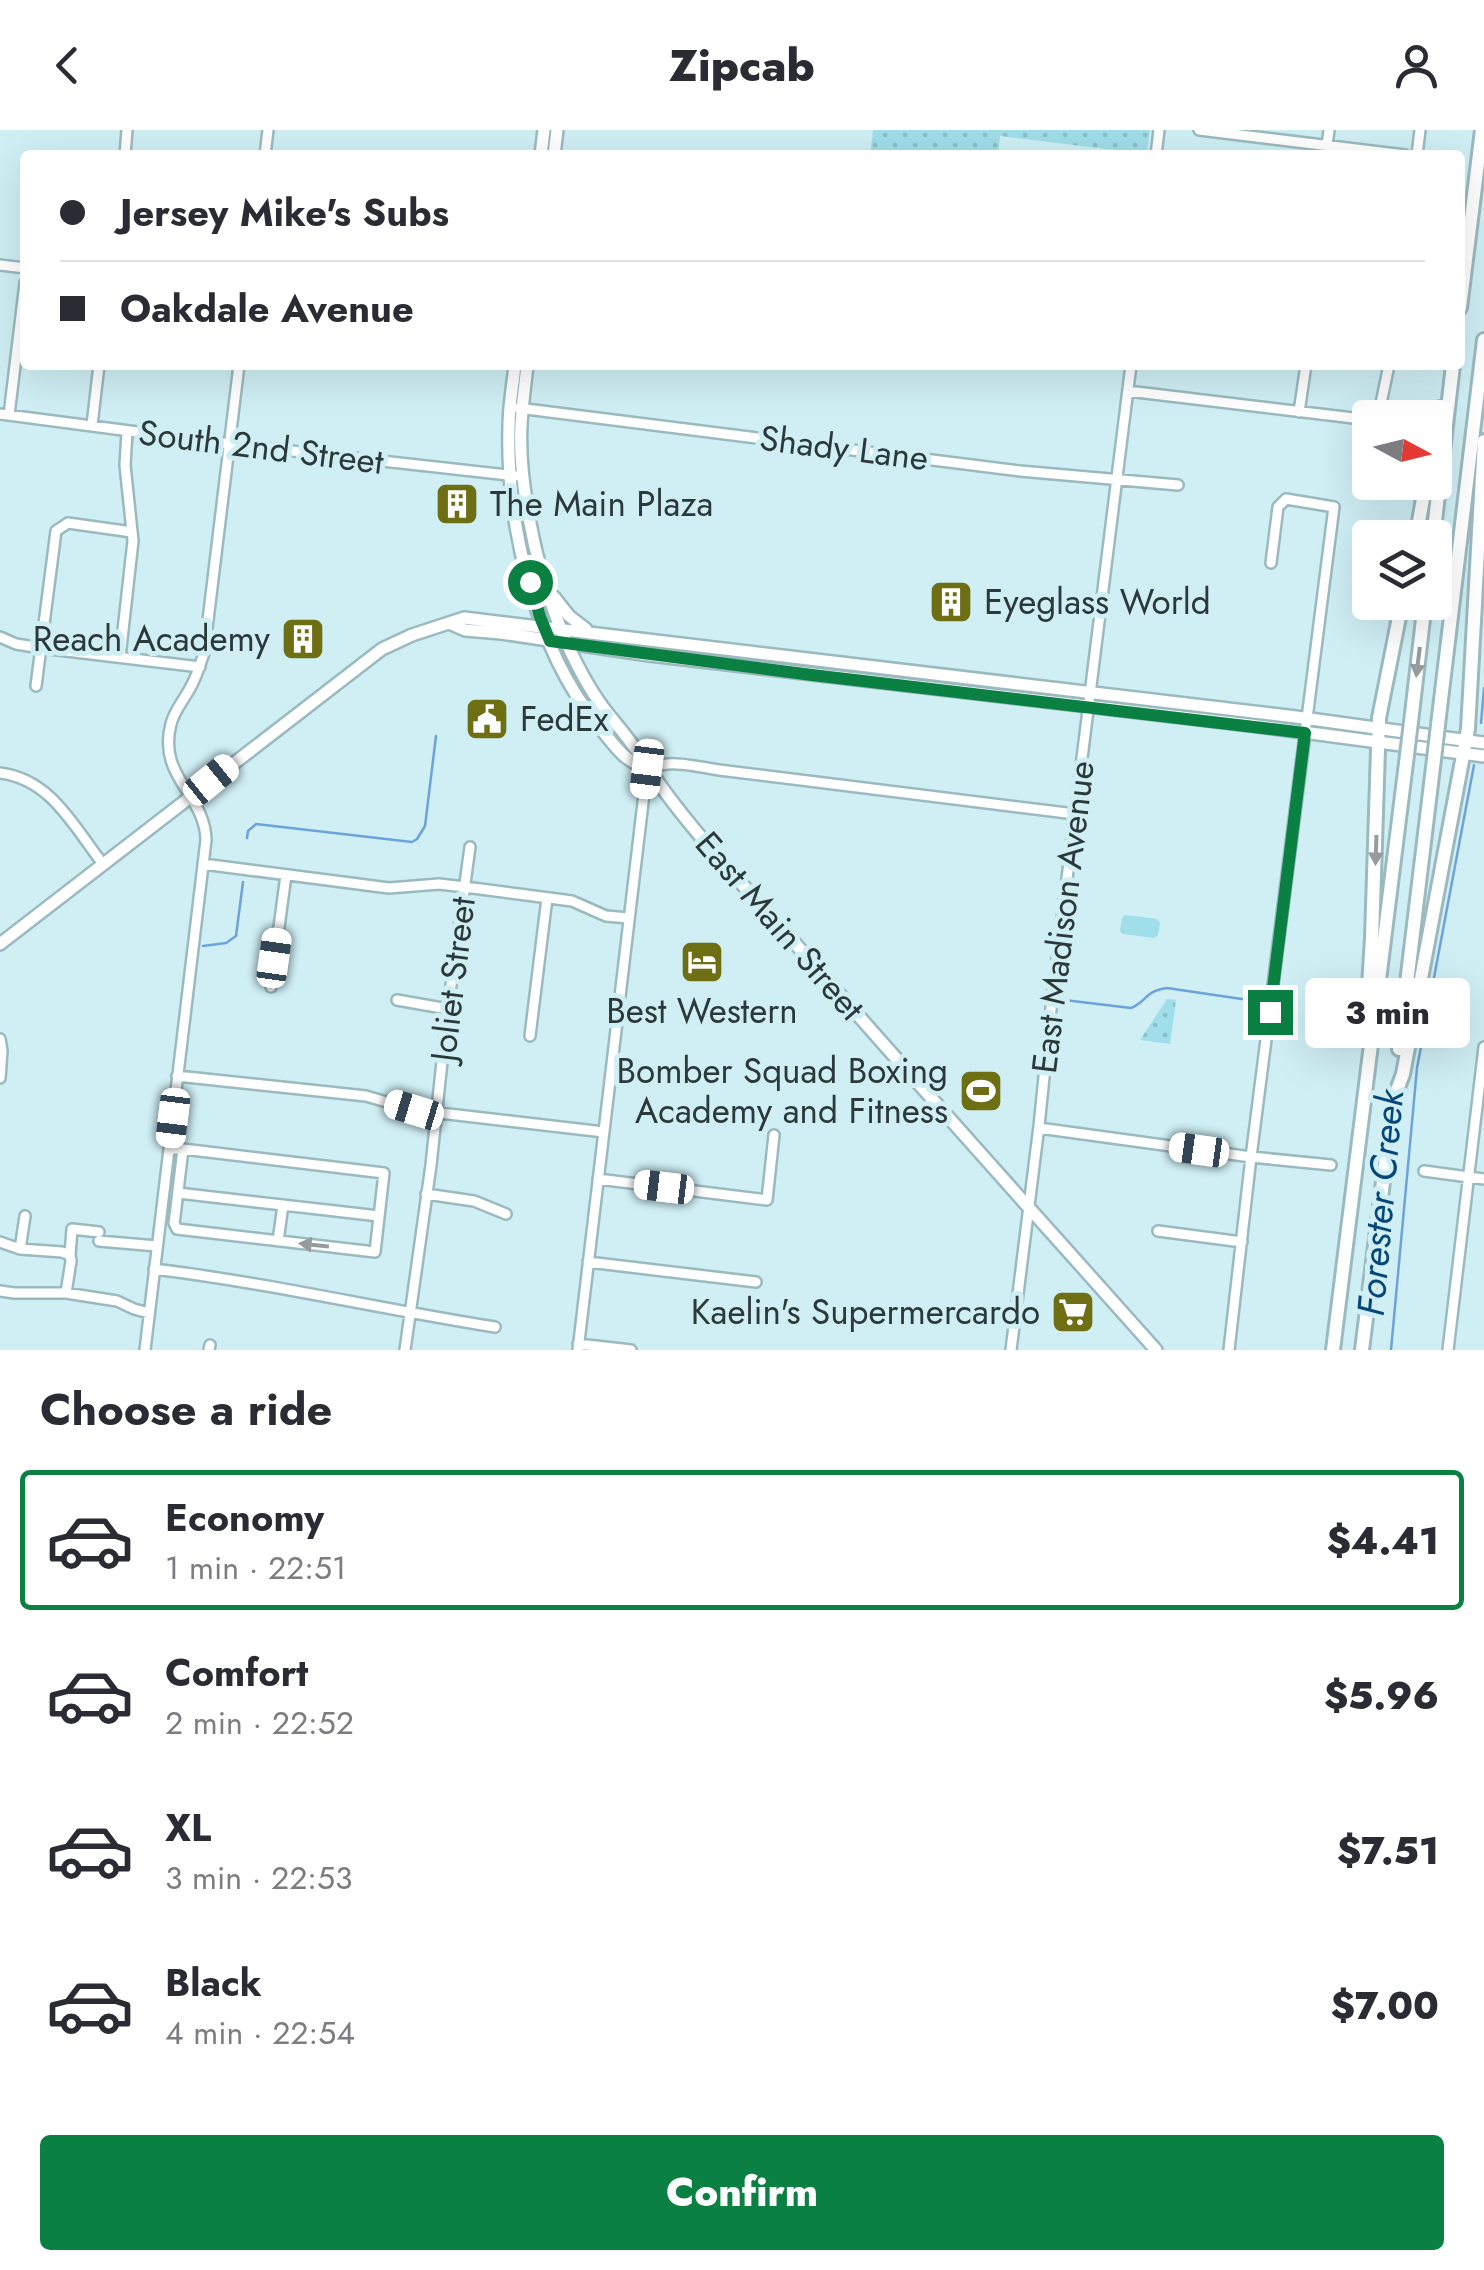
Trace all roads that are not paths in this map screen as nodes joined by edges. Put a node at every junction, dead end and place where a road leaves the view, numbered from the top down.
1 (1200, 130) edge
2 (1330, 130) edge
3 (1482, 130) edge
4 (1327, 146) junction
5 (1362, 150) edge
6 (1465, 268) edge
7 (20, 314) edge
8 (1484, 340) edge
9 (98, 370) edge
10 (238, 370) edge
11 (515, 370) edge
12 (527, 370) edge
13 (1130, 370) edge
14 (1305, 370) edge
15 (1389, 370) edge
16 (1452, 370) edge
17 (1452, 370) edge
18 (1128, 391) junction
19 (1381, 400) edge
20 (1441, 400) edge
21 (516, 408) junction
22 (1299, 412) junction
23 (4, 415) edge
24 (1352, 416) edge
25 (92, 424) junction
26 (127, 432) junction
27 (1484, 440) edge
28 (229, 444) junction
29 (517, 476) junction
30 (1116, 478) junction
31 (1178, 486) dead end
32 (1435, 520) edge
33 (132, 532) junction
34 (1271, 563) dead end
35 (546, 584) junction
36 (535, 602) junction
37 (1399, 620) edge
38 (1423, 620) edge
39 (451, 624) junction
40 (517, 624) junction
41 (544, 627) junction
42 (562, 628) junction
43 (591, 632) junction
44 (0, 637) edge
45 (550, 641) junction
46 (568, 643) junction
47 (598, 646) junction
48 (41, 648) junction
49 (768, 654) junction
50 (120, 657) junction
51 (794, 658) junction
52 (740, 665) junction
53 (848, 666) junction
54 (200, 667) junction
55 (768, 668) junction
56 (582, 671) junction
57 (834, 678) junction
58 (970, 679) junction
59 (36, 686) dead end
60 (944, 690) junction
61 (1089, 700) junction
62 (1306, 726) junction
63 (1380, 728) junction
64 (1379, 744) junction
65 (1464, 747) junction
66 (1482, 752) edge
67 (647, 769) junction
68 (0, 773) edge
69 (190, 798) junction
70 (1075, 814) junction
71 (470, 846) dead end
72 (103, 864) junction
73 (203, 864) junction
74 (286, 875) junction
75 (464, 887) junction
76 (547, 898) junction
77 (629, 918) junction
78 (0, 944) edge
79 (272, 987) dead end
80 (397, 1000) dead end
81 (448, 1009) junction
82 (530, 1036) dead end
83 (0, 1039) edge
84 (1484, 1047) edge
85 (177, 1076) junction
86 (0, 1078) edge
87 (1393, 1101) junction
88 (436, 1112) junction
89 (1362, 1113) junction
90 (1038, 1128) junction
91 (604, 1132) junction
92 (774, 1136) dead end
93 (169, 1149) junction
94 (183, 1149) junction
95 (1251, 1158) junction
96 (1331, 1166) dead end
97 (1424, 1171) dead end
98 (1469, 1176) junction
99 (1484, 1178) edge
100 (598, 1179) junction
101 (178, 1193) junction
102 (426, 1194) junction
103 (282, 1205) junction
104 (1029, 1207) junction
105 (506, 1214) dead end
106 (26, 1216) dead end
107 (379, 1216) junction
108 (1158, 1232) dead end
109 (278, 1240) junction
110 (0, 1242) edge
111 (1242, 1242) junction
112 (157, 1246) junction
113 (20, 1248) junction
114 (70, 1255) junction
115 (588, 1262) junction
116 (154, 1269) junction
117 (756, 1282) dead end
118 (0, 1291) edge
119 (66, 1292) junction
120 (148, 1312) junction
121 (408, 1313) junction
122 (495, 1326) dead end
123 (578, 1347) edge
124 (144, 1350) edge
125 (405, 1350) edge
126 (631, 1350) edge
127 (1011, 1350) edge
128 (1156, 1350) edge
129 (1229, 1350) edge
130 (1333, 1350) edge
131 (1362, 1350) edge
132 (1448, 1350) edge

1 - 4 street
2 - 4 street
3 - 6 highway
4 - 5 street
7 - 23 street
8 - 87 highway, bridge
9 - 25 street
10 - 28 street
11 - 21 main road, East Main Street
12 - 21 main road, East Main Street
13 - 18 street, East Madison Avenue
14 - 22 street
15 - 19 street
16 - 20 highway
17 - 32 highway
18 - 22 street
18 - 30 street, East Madison Avenue
21 - 29 main road, East Main Street
21 - 30 street, Shady Lane
22 - 24 street
23 - 25 street, South 2nd Street
25 - 26 street, South 2nd Street
26 - 28 street, South 2nd Street
26 - 33 street
27 - 65 highway
28 - 29 street, South 2nd Street
28 - 54 street
29 - 35 main road, East Main Street
29 - 36 main road, East Main Street
30 - 31 street, Shady Lane
30 - 61 street, East Madison Avenue
33 - 48 street
33 - 50 street
34 - 62 street
35 - 42 main road, East Main Street
35 - 43 main road
36 - 40 main road
36 - 41 main road, East Main Street
37 - 63 highway
38 -> 89 highway, bridge
39 - 40 main road
39 - 45 main road
39 - 69 main road
40 - 41 main road
41 - 42 main road
41 - 45 main road, East Main Street
42 - 43 main road
42 - 46 main road, East Main Street
43 - 49 main road
44 - 48 street
45 - 46 main road
45 - 67 main road, East Main Street
46 - 47 main road
46 - 56 main road, East Main Street
47 - 52 main road
47 - 56 main road
48 - 50 street
48 - 59 street
49 - 51 main road
49 - 52 main road
50 - 54 street
51 - 53 main road
51 - 55 main road
52 - 55 main road
53 - 57 main road
53 - 58 main road
54 - 69 street
55 - 57 main road
56 - 67 main road, East Main Street
57 - 60 main road
58 - 60 main road
58 - 61 main road
60 - 61 main road
61 - 62 main road
61 - 70 street, East Madison Avenue
62 - 63 main road
62 - 64 main road
62 - 95 street
63 - 64 highway
63 - 65 main road
64 - 65 main road
64 -> 89 highway
65 - 66 main road
65 - 87 highway
67 - 70 street
67 - 77 street
67 - 104 main road, East Main Street
68 - 72 street
69 - 72 main road
69 - 73 street
70 - 90 street, East Madison Avenue
71 - 75 street, Joliet Street
72 - 78 main road
73 - 74 street
73 - 85 street
74 - 75 street
74 - 79 street
75 - 76 street
75 - 81 street, Joliet Street
76 - 77 street
76 - 82 street
77 - 91 street
80 - 81 street
81 - 88 street, Joliet Street
83 - 86 street
84 - 98 street
85 - 88 street
85 - 93 street
87 - 131 highway
88 - 91 street
88 - 102 street, Joliet Street
89 - 130 highway
90 - 95 street
90 - 104 street, East Madison Avenue
91 - 100 street
92 - 100 street
93 - 94 street
93 - 112 street
94 - 101 street
94 - 107 street
95 - 96 street
95 - 111 street
97 - 98 street
98 - 99 street
98 - 132 street
100 - 115 street
101 - 103 street
101 - 109 street
102 - 105 street
102 - 121 street, Joliet Street
103 - 107 street
103 - 109 street
104 - 127 street, East Madison Avenue
104 - 128 main road, East Main Street
106 - 113 street
107 -> 109 street
108 - 111 street
110 - 113 street
111 - 129 street
112 - 114 street
112 - 116 street
113 - 114 street
114 - 119 street
115 - 117 street
115 - 123 street
116 - 120 street
116 - 121 street
118 - 119 street
119 - 120 street
120 - 124 street
121 - 122 street
121 - 125 street, Joliet Street
123 - 126 street

